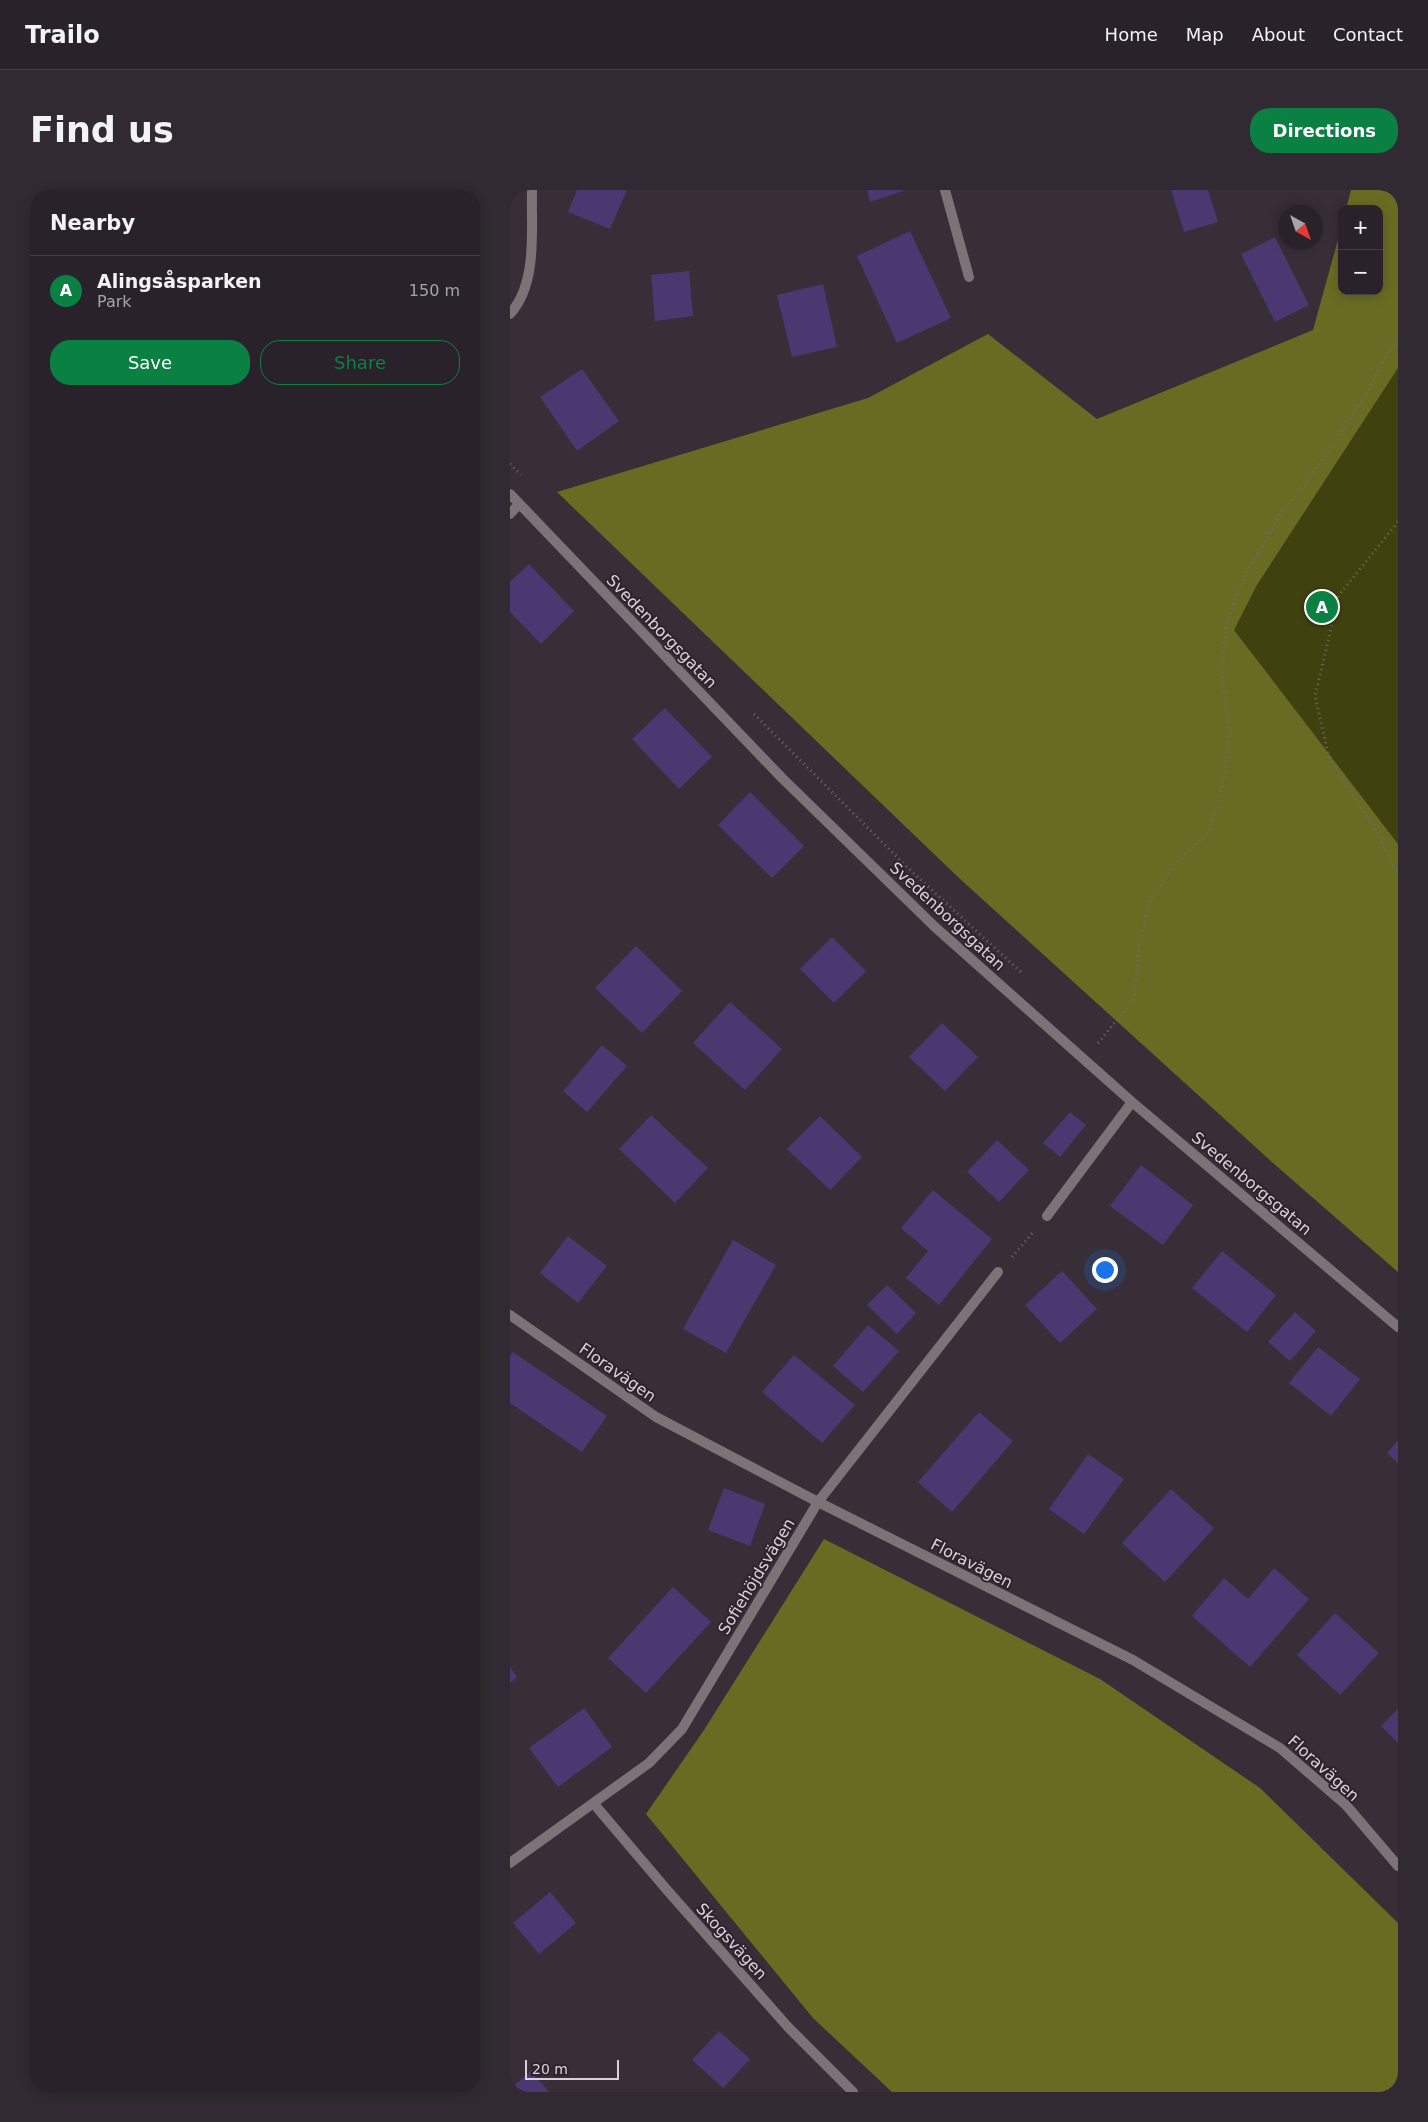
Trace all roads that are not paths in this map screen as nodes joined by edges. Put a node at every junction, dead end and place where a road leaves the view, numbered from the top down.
1 (532, 190) edge
2 (945, 190) edge
3 (969, 277) dead end
4 (510, 314) edge
5 (510, 494) edge
6 (519, 504) junction
7 (510, 514) edge
8 (1132, 1102) junction
9 (1046, 1216) road end
10 (998, 1272) road end
11 (510, 1315) edge
12 (1398, 1327) edge
13 (818, 1502) junction
14 (594, 1804) junction
15 (510, 1863) edge
16 (1398, 1866) edge
17 (853, 2092) edge

1 - 4 street
2 - 3 street
5 - 6 street, Svedenborgsgatan
6 - 7 street
6 - 8 street, Svedenborgsgatan
8 - 9 street
8 - 12 street, Svedenborgsgatan
10 - 13 street, Sofiehöjdsvägen
11 - 13 street, Floravägen
13 - 14 street, Sofiehöjdsvägen
13 - 16 street, Floravägen
14 - 15 street, Sofiehöjdsvägen
14 - 17 street, Skogsvägen

